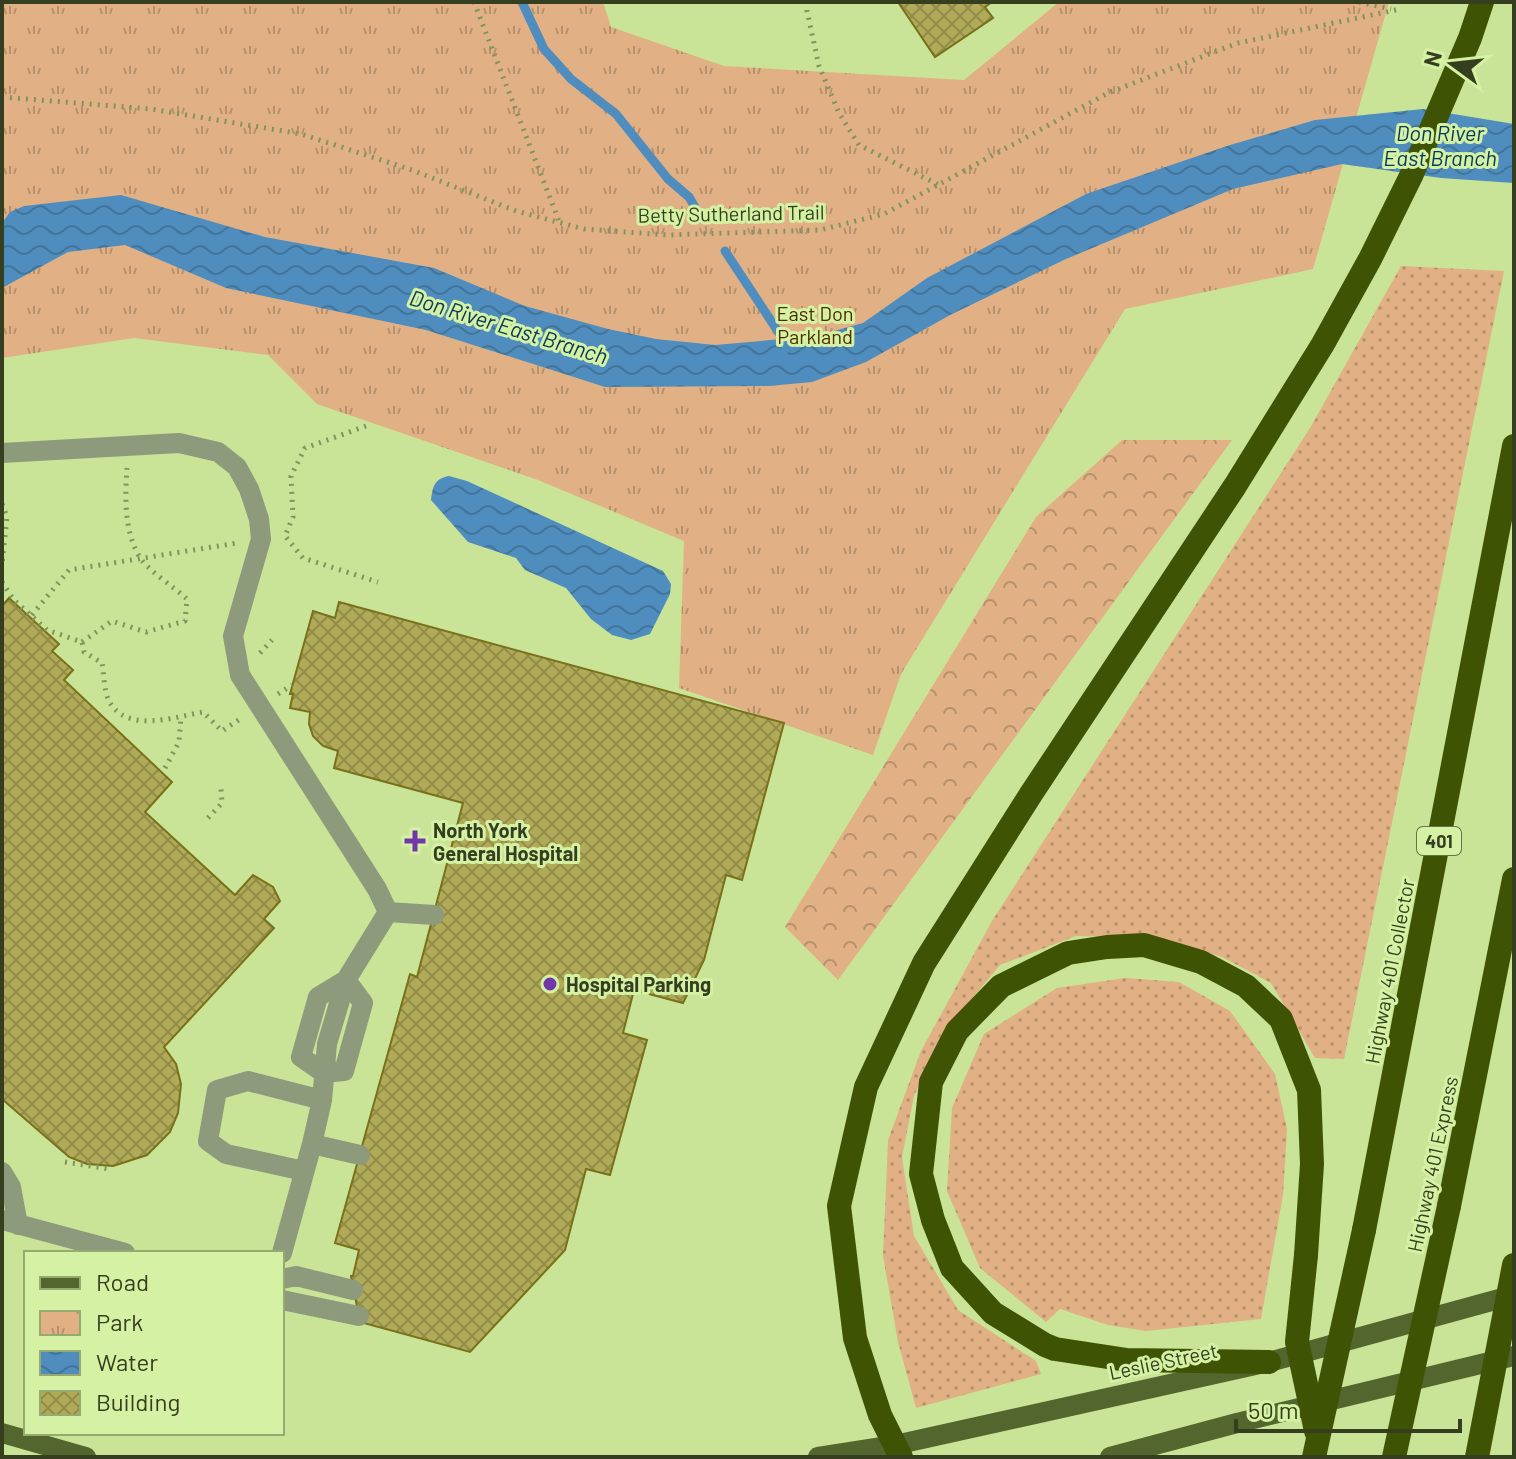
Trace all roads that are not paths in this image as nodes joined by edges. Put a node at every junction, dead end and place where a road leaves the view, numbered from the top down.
1 (1482, 2) edge
2 (1514, 449) edge
3 (2, 453) edge
4 (1514, 879) edge
5 (388, 912) junction
6 (434, 915) dead end
7 (322, 1100) junction
8 (312, 1144) junction
9 (360, 1155) dead end
10 (304, 1171) junction
11 (2, 1172) edge
12 (10, 1223) edge
13 (117, 1251) edge
14 (283, 1251) edge
15 (1514, 1265) edge
16 (284, 1279) edge
17 (353, 1290) dead end
18 (1514, 1295) edge
19 (284, 1300) edge
20 (359, 1316) dead end
21 (1514, 1356) edge
22 (1269, 1362) junction
23 (2, 1433) edge
24 (1316, 1448) edge
25 (898, 1451) edge
26 (86, 1457) edge
27 (818, 1457) edge
28 (1110, 1457) edge
29 (1394, 1457) edge
30 (1477, 1457) edge

1 - 25 highway
2 - 24 highway, Highway 401 Collector / 401, bridge
3 - 5 lane
4 - 29 highway, Highway 401 Express, bridge
5 - 6 lane
5 - 7 lane
7 - 8 lane
7 - 10 lane
8 - 9 lane
8 - 10 lane
10 - 14 lane
11 - 12 lane
12 - 13 lane
15 - 30 highway, bridge
16 - 17 lane
18 - 22 main road, Leslie Street
19 - 20 lane
21 - 28 main road
22 - 24 highway, bridge
22 - 25 main road, Leslie Street
23 - 26 main road
25 - 27 main road, Leslie Street

